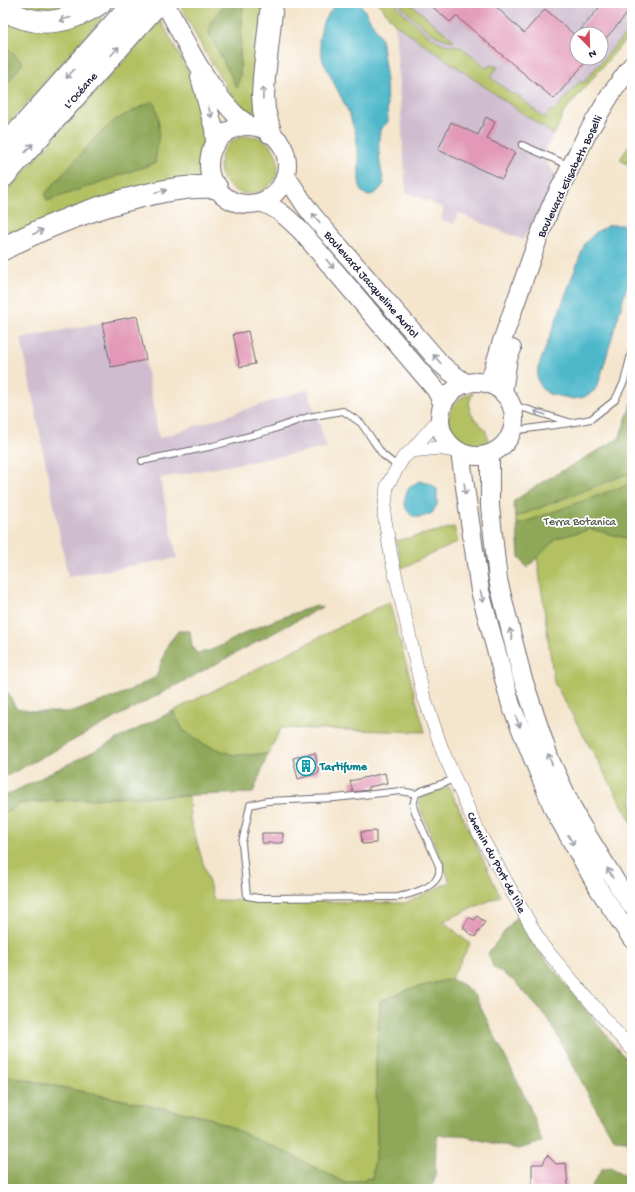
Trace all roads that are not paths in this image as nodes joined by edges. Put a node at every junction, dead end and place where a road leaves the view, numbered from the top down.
1 (100, 3) edge
2 (133, 3) edge
3 (158, 3) edge
4 (165, 3) edge
5 (272, 3) edge
6 (3, 9) edge
7 (195, 61) junction
8 (632, 65) edge
9 (632, 82) edge
10 (249, 125) junction
11 (270, 132) junction
12 (215, 143) junction
13 (522, 145) dead end
14 (3, 149) edge
15 (571, 167) junction
16 (286, 176) junction
17 (3, 177) edge
18 (216, 187) junction
19 (260, 202) junction
20 (3, 249) edge
21 (632, 350) edge
22 (467, 384) junction
23 (501, 394) junction
24 (441, 411) junction
25 (570, 423) junction
26 (512, 431) junction
27 (411, 451) junction
28 (460, 452) junction
29 (490, 454) junction
30 (142, 461) dead end
31 (398, 466) junction
32 (455, 779) junction
33 (416, 794) junction
34 (632, 906) edge
35 (632, 939) edge
36 (632, 1049) edge

1 -> 6 highway
2 -> 14 highway, L’Océane
17 -> 3 highway, L’Océane
4 - 7 main road
11 -> 5 highway
7 - 10 main road
7 -> 12 main road
8 - 15 main road, Boulevard Elisabeth Boselli
9 - 23 main road
10 - 11 main road
10 - 12 main road
11 - 16 main road
12 - 18 main road
13 - 15 lane
15 - 23 main road, Boulevard Elisabeth Boselli
16 - 19 main road
22 -> 16 main road, Boulevard Jacqueline Auriol
18 - 19 main road
20 -> 18 highway
19 -> 24 main road, Boulevard Jacqueline Auriol
21 - 25 lane
22 - 23 main road
22 - 24 main road
25 -> 23 lane
23 - 26 main road
24 - 27 street, Chemin du Port de l'Île
24 - 28 main road
25 - 26 lane
26 - 29 main road
27 - 28 street
27 - 31 street, Chemin du Port de l'Île
28 - 29 main road
28 -> 35 main road
34 -> 29 main road
30 - 31 lane
31 - 32 street, Chemin du Port de l'Île
32 - 33 lane
32 - 36 street, Chemin du Port de l'Île
33 - 33 lane

